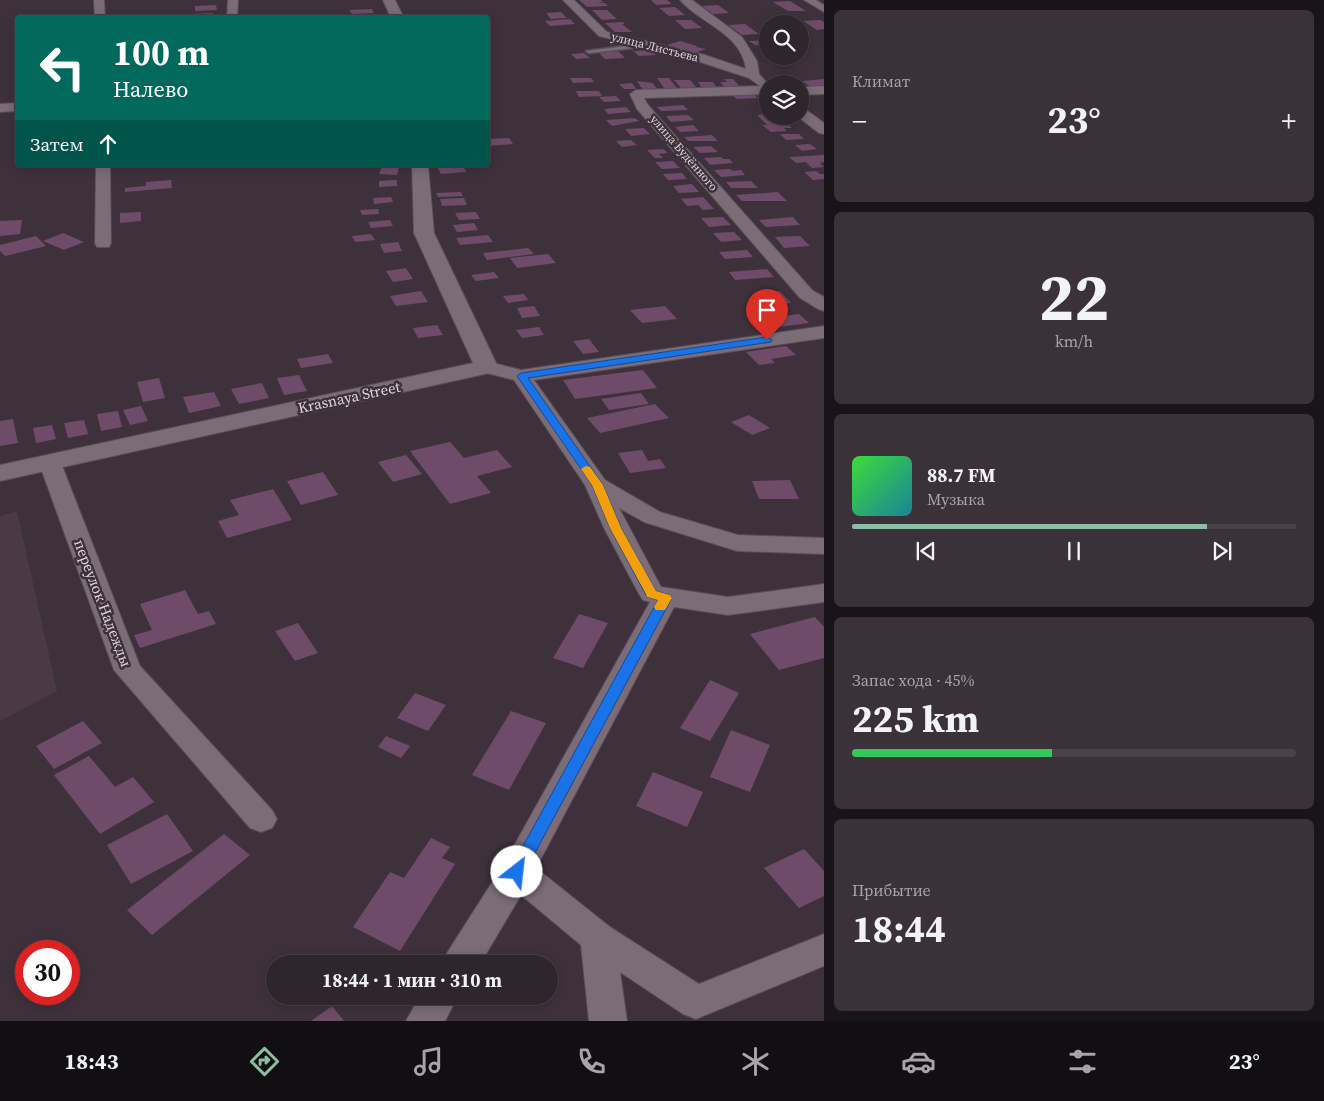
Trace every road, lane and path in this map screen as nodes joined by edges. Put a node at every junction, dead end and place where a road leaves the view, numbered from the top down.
1 (99, 0) edge
2 (233, 0) edge
3 (388, 0) edge
4 (568, 0) edge
5 (685, 0) edge
6 (810, 0) edge
7 (824, 8) edge
8 (100, 15) edge
9 (232, 15) edge
10 (396, 15) edge
11 (650, 45) junction
12 (589, 51) dead end
13 (753, 75) junction
14 (759, 81) edge
15 (759, 90) edge
16 (824, 90) edge
17 (809, 91) edge
18 (15, 107) edge
19 (0, 108) edge
20 (809, 119) edge
21 (824, 130) edge
22 (103, 167) edge
23 (420, 167) edge
24 (103, 243) dead end
25 (824, 305) edge
26 (824, 332) edge
27 (486, 367) junction
28 (521, 376) junction
29 (50, 462) junction
30 (0, 473) edge
31 (597, 485) junction
32 (824, 546) edge
33 (824, 593) edge
34 (666, 598) junction
35 (261, 819) dead end
36 (517, 872) junction
37 (597, 937) junction
38 (824, 950) edge
39 (466, 955) edge
40 (435, 1005) edge
41 (425, 1021) edge
42 (608, 1021) edge

1 - 8 street
2 - 9 street
3 - 10 main road
4 - 11 street, улица Листьева
5 - 13 street
6 - 7 street
11 - 12 lane
11 - 13 street, улица Листьева
13 - 14 street
15 - 25 street, улица Будённого
16 - 17 street
18 - 19 street
20 - 21 street
22 - 24 street
23 - 27 main road
26 - 28 street
27 - 28 street
27 - 29 main road, Krasnaya Street
28 - 31 street
29 - 30 main road, Krasnaya Street
29 - 35 street, переулок Надежды
31 - 32 street
31 - 34 street
33 - 34 street
34 - 36 street
36 - 37 street
36 - 39 street
37 - 38 street
37 - 42 street
40 - 41 street

